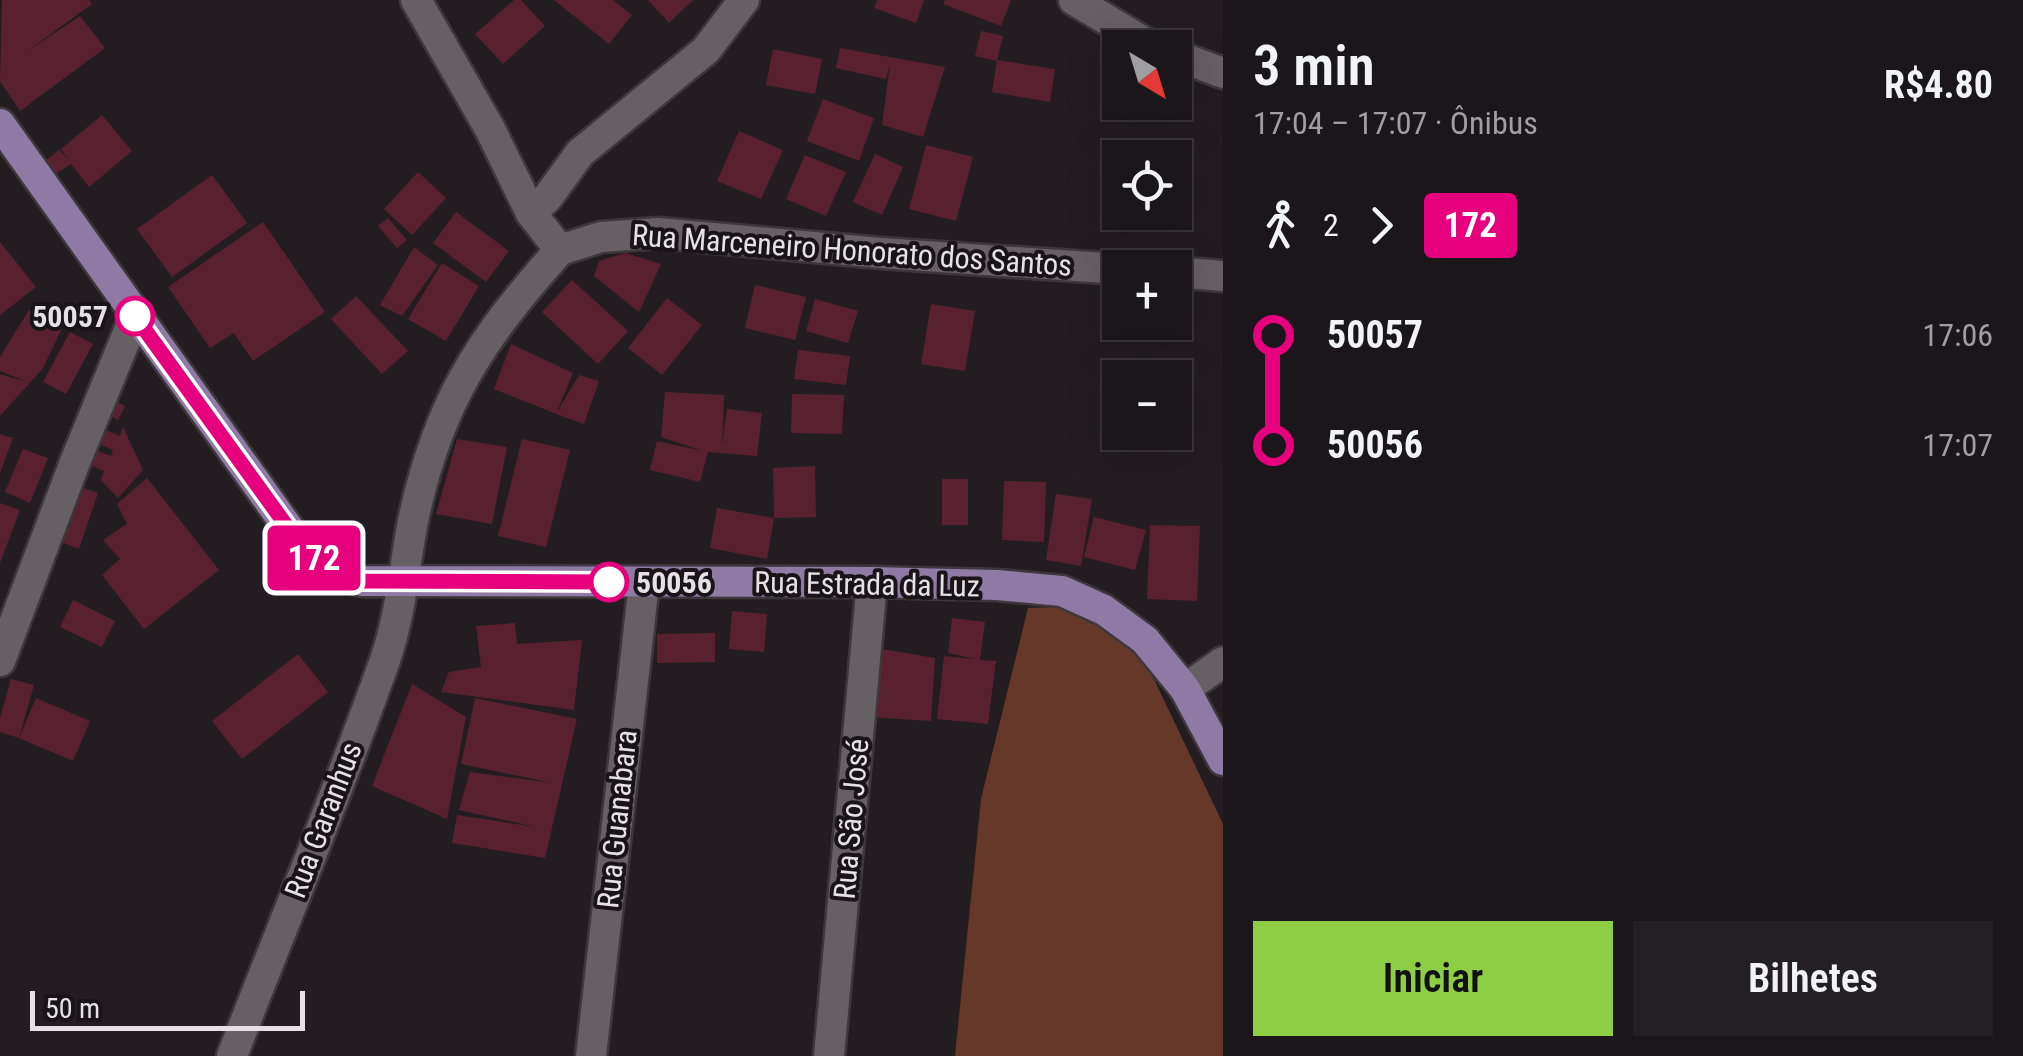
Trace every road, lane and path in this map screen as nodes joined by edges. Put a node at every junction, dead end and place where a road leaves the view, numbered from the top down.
1 (416, 0) edge
2 (744, 0) edge
3 (1074, 0) edge
4 (1124, 30) edge
5 (1192, 62) edge
6 (1223, 74) edge
7 (0, 124) edge
8 (531, 213) junction
9 (572, 246) junction
10 (1102, 268) edge
11 (1192, 273) edge
12 (1223, 276) edge
13 (135, 316) junction
14 (403, 580) junction
15 (872, 582) junction
16 (644, 583) junction
17 (9, 611) edge
18 (0, 661) edge
19 (1223, 662) edge
20 (1186, 689) junction
21 (1223, 760) edge
22 (232, 1056) edge
23 (591, 1056) edge
24 (829, 1056) edge

1 - 8 street
2 - 8 street
3 - 4 street
5 - 6 street
7 - 13 main road, Rua Estrada da Luz
8 - 9 street
9 - 10 street, Rua Marceneiro Honorato dos Santos
9 - 14 street, Rua Garanhus
11 - 12 street
13 - 14 main road, Rua Estrada da Luz
13 - 17 street
14 - 16 main road, Rua Estrada da Luz
14 - 22 street, Rua Garanhus
15 - 16 main road, Rua Estrada da Luz
15 - 20 main road, Rua Estrada da Luz
15 - 24 street, Rua São José
16 - 23 street, Rua Guanabara
17 - 18 street
19 - 20 street
20 - 21 main road, Rua Estrada da Luz

